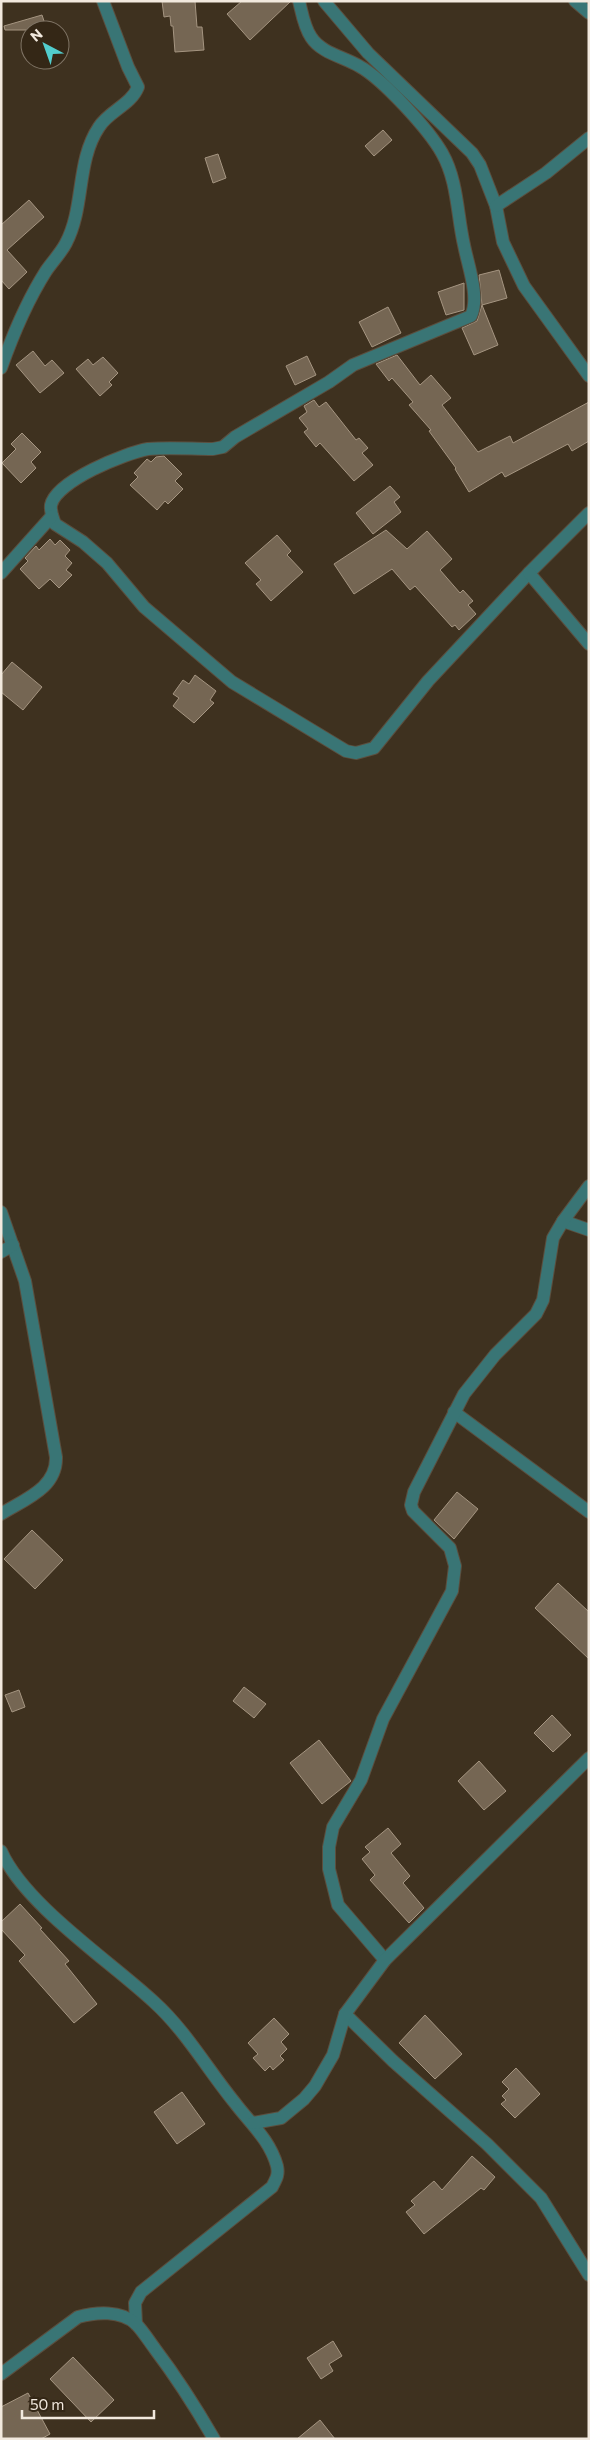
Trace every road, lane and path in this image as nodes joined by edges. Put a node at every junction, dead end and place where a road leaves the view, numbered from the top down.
1 (103, 1) edge
2 (298, 1) edge
3 (324, 1) edge
4 (576, 1) edge
5 (589, 13) edge
6 (589, 138) edge
7 (496, 206) junction
8 (1, 368) edge
9 (589, 376) edge
10 (589, 513) edge
11 (52, 516) junction
12 (529, 572) junction
13 (1, 573) edge
14 (589, 644) edge
15 (589, 1186) edge
16 (1, 1212) edge
17 (563, 1221) junction
18 (589, 1230) edge
19 (13, 1245) junction
20 (1, 1252) edge
21 (454, 1412) junction
22 (589, 1512) edge
23 (1, 1514) edge
24 (589, 1758) edge
25 (1, 1851) edge
26 (385, 1960) junction
27 (345, 2014) junction
28 (253, 2123) junction
29 (589, 2275) edge
30 (136, 2324) junction
31 (1, 2374) edge
32 (214, 2439) edge

1 - 8 street
2 - 11 street
3 - 7 street
4 - 5 street
6 - 7 street
7 - 9 street
10 - 12 street
11 - 12 street
11 - 13 street
12 - 14 street
15 - 17 street
16 - 19 street
17 - 18 street
17 - 21 street
19 - 20 street
19 - 23 street
21 - 22 street
21 - 26 street
24 - 26 street
25 - 28 street
26 - 27 street
27 - 28 street
27 - 29 street
28 - 30 street
30 - 31 street
30 - 32 street

